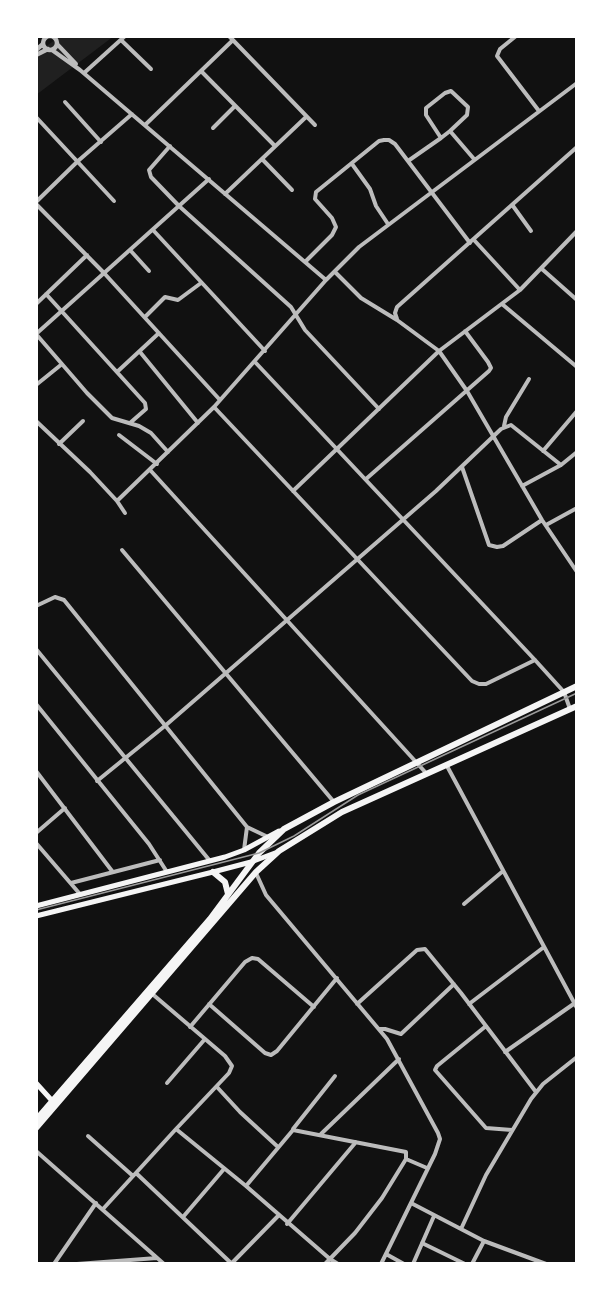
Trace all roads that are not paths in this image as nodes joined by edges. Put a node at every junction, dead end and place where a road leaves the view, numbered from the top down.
1 (38, 36) edge
2 (52, 36) edge
3 (62, 36) edge
4 (125, 36) edge
5 (516, 36) edge
6 (231, 38) edge
7 (121, 40) junction
8 (44, 43) junction
9 (57, 43) junction
10 (36, 50) edge
11 (50, 50) junction
12 (36, 55) edge
13 (151, 69) dead end
14 (82, 71) junction
15 (201, 71) junction
16 (577, 83) edge
17 (65, 102) dead end
18 (235, 105) junction
19 (539, 111) junction
20 (132, 114) junction
21 (36, 117) edge
22 (306, 117) junction
23 (145, 125) junction
24 (315, 125) dead end
25 (213, 128) dead end
26 (450, 131) junction
27 (441, 138) junction
28 (101, 142) junction
29 (170, 146) junction
30 (275, 146) junction
31 (577, 147) edge
32 (262, 159) junction
33 (474, 159) junction
34 (78, 161) junction
35 (408, 161) junction
36 (352, 164) junction
37 (209, 179) junction
38 (292, 190) dead end
39 (431, 191) junction
40 (225, 194) junction
41 (114, 201) dead end
42 (36, 203) edge
43 (179, 206) junction
44 (513, 206) junction
45 (388, 224) junction
46 (153, 230) junction
47 (531, 231) dead end
48 (576, 233) edge
49 (472, 242) junction
50 (130, 250) junction
51 (87, 255) junction
52 (305, 262) junction
53 (542, 269) junction
54 (149, 271) dead end
55 (335, 272) junction
56 (104, 273) junction
57 (326, 280) junction
58 (202, 283) junction
59 (520, 290) junction
60 (46, 294) junction
61 (577, 300) edge
62 (36, 304) edge
63 (502, 304) junction
64 (60, 311) junction
65 (296, 315) junction
66 (145, 317) junction
67 (397, 320) junction
68 (465, 331) junction
69 (159, 333) junction
70 (36, 334) edge
71 (265, 351) junction
72 (439, 351) junction
73 (140, 352) junction
74 (255, 362) junction
75 (62, 364) junction
76 (577, 367) edge
77 (117, 372) junction
78 (529, 379) dead end
79 (36, 385) edge
80 (467, 390) junction
81 (220, 400) junction
82 (214, 407) junction
83 (379, 409) junction
84 (577, 411) edge
85 (83, 421) dead end
86 (36, 423) edge
87 (130, 423) junction
88 (198, 423) junction
89 (504, 427) junction
90 (119, 435) dead end
91 (495, 436) junction
92 (59, 444) junction
93 (338, 450) junction
94 (543, 451) junction
95 (168, 452) junction
96 (577, 452) edge
97 (157, 464) junction
98 (561, 465) junction
99 (462, 467) junction
100 (150, 471) junction
101 (366, 479) junction
102 (522, 486) junction
103 (293, 491) junction
104 (117, 501) junction
105 (577, 508) edge
106 (125, 513) dead end
107 (403, 518) junction
108 (542, 520) junction
109 (546, 525) junction
110 (122, 550) dead end
111 (356, 559) junction
112 (577, 572) edge
113 (37, 604) edge
114 (286, 620) junction
115 (36, 649) edge
116 (535, 660) junction
117 (225, 674) junction
118 (577, 686) edge
119 (564, 692) junction
120 (36, 704) edge
121 (577, 706) edge
122 (570, 710) junction
123 (166, 725) junction
124 (125, 759) junction
125 (417, 762) junction
126 (446, 764) junction
127 (36, 771) edge
128 (426, 773) junction
129 (97, 781) junction
130 (334, 802) junction
131 (65, 808) junction
132 (247, 827) junction
133 (284, 829) junction
134 (36, 833) edge
135 (268, 837) junction
136 (36, 843) edge
137 (244, 850) junction
138 (279, 852) junction
139 (160, 860) junction
140 (210, 861) junction
141 (251, 862) junction
142 (112, 871) junction
143 (503, 871) junction
144 (167, 872) junction
145 (213, 872) junction
146 (256, 872) junction
147 (71, 883) junction
148 (79, 893) junction
149 (228, 894) junction
150 (464, 904) dead end
151 (36, 906) edge
152 (36, 916) edge
153 (544, 947) junction
154 (337, 978) junction
155 (454, 984) junction
156 (149, 992) junction
157 (209, 1004) junction
158 (357, 1004) junction
159 (469, 1004) junction
160 (576, 1006) edge
161 (314, 1007) junction
162 (486, 1026) junction
163 (190, 1027) junction
164 (379, 1029) junction
165 (205, 1039) junction
166 (506, 1052) junction
167 (577, 1057) edge
168 (399, 1059) junction
169 (335, 1076) dead end
170 (36, 1083) edge
171 (167, 1083) dead end
172 (217, 1087) junction
173 (536, 1092) junction
174 (54, 1103) junction
175 (36, 1120) edge
176 (36, 1128) edge
177 (176, 1129) junction
178 (293, 1130) junction
179 (512, 1130) junction
180 (321, 1134) junction
181 (88, 1136) dead end
182 (356, 1141) junction
183 (278, 1147) junction
184 (36, 1151) edge
185 (406, 1159) junction
186 (428, 1168) junction
187 (225, 1169) junction
188 (134, 1174) junction
189 (246, 1186) junction
190 (96, 1203) junction
191 (411, 1203) junction
192 (103, 1209) junction
193 (278, 1216) junction
194 (434, 1216) junction
195 (183, 1217) junction
196 (287, 1224) junction
197 (460, 1229) junction
198 (484, 1241) junction
199 (422, 1243) junction
200 (386, 1254) junction
201 (158, 1258) junction
202 (330, 1259) junction
203 (54, 1264) edge
204 (77, 1264) edge
205 (164, 1264) edge
206 (232, 1264) edge
207 (325, 1264) edge
208 (338, 1264) edge
209 (381, 1264) edge
210 (404, 1264) edge
211 (413, 1264) edge
212 (465, 1264) edge
213 (472, 1264) edge
214 (546, 1264) edge

1 - 8 street
2 - 8 street
2 - 9 street
3 - 9 street
4 - 7 street
5 - 19 street
6 - 15 street
6 - 22 street
7 - 13 street
7 - 14 street
8 - 10 street
8 - 11 street
9 - 11 street
9 - 14 street
11 - 12 street
11 - 14 street
14 - 20 street
15 - 18 street
15 - 23 street
16 - 19 street
17 - 28 street
18 - 25 street
18 - 30 street
19 - 33 street
20 - 23 street
20 - 28 street
21 - 34 street
22 - 24 street
22 - 30 street
23 - 29 street
26 - 27 street
26 - 27 street
26 - 33 street
27 - 35 street
28 - 34 street
29 - 37 street
29 - 43 street
30 - 32 street
31 - 44 street
32 - 38 street
32 - 40 street
33 - 39 street
34 - 41 street
34 - 42 street
35 - 36 street
35 - 39 street
36 - 45 street
36 - 52 street
37 - 40 street
37 - 43 street
39 - 45 street
39 - 49 street
40 - 52 street
42 - 51 street
43 - 46 street
43 - 65 street
44 - 47 street
44 - 49 street
45 - 55 street
46 - 50 street
46 - 58 street
48 - 53 street
49 - 59 street
49 - 67 street
50 - 54 street
50 - 56 street
51 - 56 street
51 - 60 street
52 - 57 street
53 - 59 street
53 - 61 street
55 - 57 street
55 - 67 street
56 - 64 street
56 - 66 street
57 - 65 street
58 - 66 street
58 - 71 street
59 - 63 street
60 - 62 street
60 - 64 street
63 - 68 street
63 - 76 street
64 - 70 street
64 - 77 street
65 - 71 street
65 - 83 street
66 - 69 street
67 - 72 street
68 - 72 street
68 - 80 street
69 - 73 street
69 - 81 street
70 - 75 street
71 - 74 street
72 - 80 street
72 - 83 street
73 - 77 street
73 - 88 street
74 - 81 street
74 - 93 street
75 - 79 street
75 - 87 street
77 - 87 street
78 - 89 street
80 - 91 street
80 - 101 street
81 - 82 street
82 - 88 street
82 - 103 street
83 - 93 street
84 - 94 street
85 - 92 street
86 - 92 street
87 - 95 street
88 - 95 street
89 - 91 street
89 - 94 street
90 - 97 street
91 - 99 street
91 - 102 street
92 - 104 street
93 - 101 street
93 - 103 street
94 - 98 street
95 - 97 street
96 - 98 street
97 - 100 street
98 - 102 street
99 - 107 street
99 - 108 street
100 - 104 street
100 - 114 street
101 - 107 street
102 - 108 street
103 - 111 street
104 - 106 street
105 - 109 street
107 - 111 street
107 - 116 street
108 - 109 street
109 - 112 street
110 - 117 street
111 - 114 street
111 - 116 street
113 - 123 street
114 - 117 street
114 - 125 street
115 - 124 street
116 - 119 street
117 - 123 street
117 - 130 street
118 - 119 highway
119 - 122 street
119 - 125 highway
120 - 129 street
121 - 122 highway
122 - 126 highway
123 - 124 street
123 - 132 street
124 - 129 street
124 - 140 street
125 - 128 street
125 - 130 highway
126 - 128 highway
126 - 143 street
127 - 131 street
128 - 138 highway
129 - 139 street
130 - 133 highway
131 - 134 street
131 - 142 street
132 - 135 street
132 - 137 street
133 - 135 main road
133 - 141 highway
135 - 137 main road
136 - 147 street
137 - 140 main road
138 - 141 main road
138 - 146 highway
139 - 142 street
139 - 144 street
140 - 144 main road
141 - 145 main road
141 - 149 highway
142 - 147 street
143 - 150 street
143 - 153 street
144 - 148 main road
145 - 149 highway
145 - 152 main road
146 - 154 street
146 - 156 highway
147 - 148 street
148 - 151 main road
149 - 156 highway
153 - 159 street
153 - 160 street
154 - 158 street
154 - 161 street
155 - 158 street
155 - 159 street
155 - 164 street
156 - 163 street
156 - 174 highway
157 - 161 street
157 - 161 street
157 - 163 street
158 - 164 street
159 - 162 street
160 - 166 street
162 - 166 street
162 - 179 street
163 - 165 street
164 - 168 street
165 - 171 street
165 - 172 street
166 - 173 street
167 - 173 street
168 - 180 street
168 - 186 street
169 - 178 street
170 - 174 main road
172 - 177 street
172 - 183 street
173 - 179 street
174 - 175 highway
174 - 176 highway
177 - 187 street
177 - 188 street
178 - 180 street
178 - 183 street
179 - 197 street
180 - 182 street
181 - 188 street
182 - 185 street
182 - 196 street
183 - 189 street
184 - 190 street
185 - 186 street
185 - 202 street
186 - 191 street
187 - 189 street
187 - 195 street
188 - 192 street
188 - 195 street
189 - 193 street
190 - 192 street
190 - 203 street
191 - 194 street
191 - 200 street
192 - 201 street
193 - 196 street
193 - 206 street
194 - 197 street
194 - 199 street
195 - 206 street
196 - 202 street
197 - 198 street
198 - 213 street
198 - 214 street
199 - 211 street
199 - 212 street
200 - 209 street
200 - 210 street
201 - 204 street
201 - 205 street
202 - 207 street
202 - 208 street

